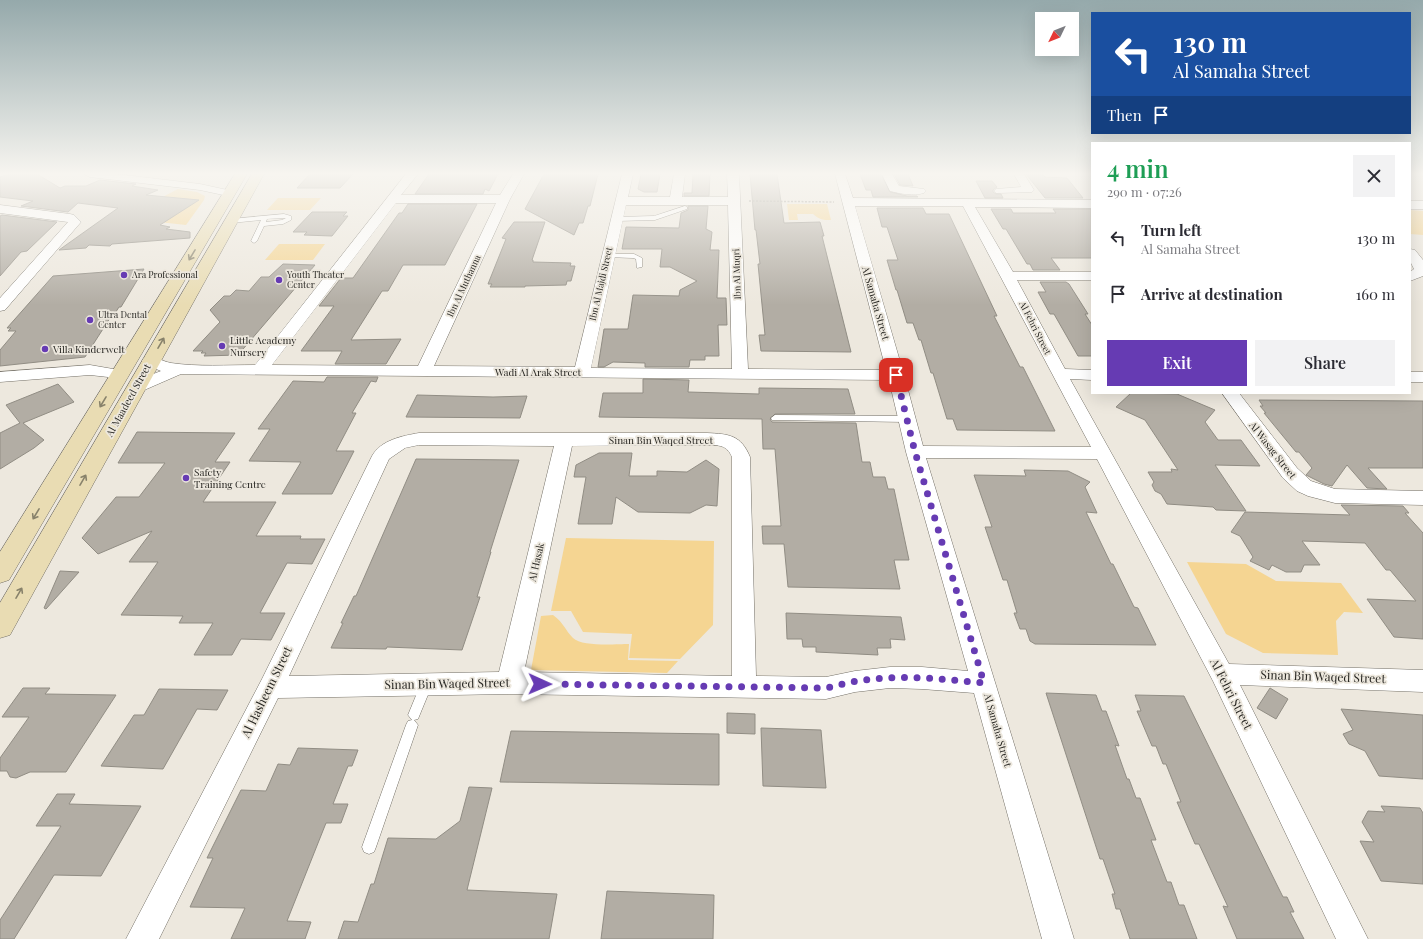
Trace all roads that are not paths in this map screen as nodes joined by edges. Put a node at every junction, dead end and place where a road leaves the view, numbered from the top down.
1 (265, 217) edge
2 (69, 218) edge
3 (217, 218) edge
4 (233, 218) edge
5 (258, 218) edge
6 (289, 218) edge
7 (378, 218) edge
8 (496, 218) edge
9 (655, 218) edge
10 (735, 218) edge
11 (852, 218) edge
12 (971, 218) edge
13 (616, 219) joint
14 (231, 221) junction
15 (262, 224) junction
16 (254, 241) dead end
17 (1411, 254) edge
18 (608, 256) junction
19 (639, 267) dead end
20 (1008, 276) junction
21 (1091, 276) edge
22 (1411, 276) edge
23 (0, 308) edge
24 (142, 357) junction
25 (179, 369) junction
26 (260, 369) junction
27 (90, 370) junction
28 (423, 372) junction
29 (582, 372) junction
30 (740, 374) junction
31 (1059, 374) junction
32 (896, 375) junction
33 (1091, 375) edge
34 (0, 377) edge
35 (1411, 377) edge
36 (1423, 377) edge
37 (118, 378) junction
38 (136, 387) junction
39 (1231, 394) edge
40 (775, 418) dead end
41 (907, 419) junction
42 (564, 440) junction
43 (391, 446) joint
44 (915, 452) junction
45 (1103, 453) junction
46 (1423, 498) edge
47 (0, 573) edge
48 (0, 627) edge
49 (1222, 674) junction
50 (1423, 681) edge
51 (509, 683) junction
52 (984, 683) junction
53 (426, 685) junction
54 (271, 687) junction
55 (744, 688) junction
56 (369, 848) dead end
57 (142, 939) edge
58 (1058, 939) edge
59 (1352, 939) edge

1 - 15 lane
2 - 23 street
3 -> 24 street, Al Maadeed Street
4 - 14 street, Al Maadeed Street
5 - 14 lane
6 - 15 lane
7 - 26 street
8 - 28 street, Ibn Al Muthanna
9 - 13 lane
10 - 30 street, Ibn Al Muqri
11 - 32 street, Al Samaha Street
12 - 20 street, Al Fehri Street
13 - 18 street, Ibn Al Majdi Street
24 -> 14 street, Al Maadeed Street
15 - 16 lane
17 - 22 street
18 - 19 lane
18 - 29 street, Ibn Al Majdi Street
20 - 21 street
20 - 31 street, Al Fehri Street
24 - 25 street, Wadi Al Arak Street
24 - 27 street
24 - 37 street, Al Maadeed Street
24 - 38 street, Al Maadeed Street
25 - 26 street, Wadi Al Arak Street
25 - 38 street, Wadi Al Arak Street
26 - 28 street, Wadi Al Arak Street
27 - 34 street
27 - 37 street
28 - 29 street, Wadi Al Arak Street
29 - 30 street, Wadi Al Arak Street
30 - 32 street, Wadi Al Arak Street
31 - 33 street
31 - 45 street, Al Fehri Street
32 - 41 street, Al Samaha Street
35 - 36 street
37 -> 47 street, Al Maadeed Street
48 -> 38 street, Al Maadeed Street
39 - 46 street, Al Wasag Street
40 - 41 lane
41 - 44 street, Al Samaha Street
42 - 43 street, Sinan Bin Waqed Street
42 - 51 street, Al Hasak
42 - 55 street, Sinan Bin Waqed Street
43 - 54 street, Al Hasheem Street
44 - 45 street
44 - 52 street, Al Samaha Street
45 - 49 street, Al Fehri Street
49 - 50 street, Sinan Bin Waqed Street
49 - 59 street, Al Fehri Street
51 - 53 street, Sinan Bin Waqed Street
51 - 55 street, Sinan Bin Waqed Street
52 - 55 street, Sinan Bin Waqed Street
52 - 58 street, Al Samaha Street
53 - 54 street, Sinan Bin Waqed Street
53 - 56 lane
54 - 57 street, Al Hasheem Street

